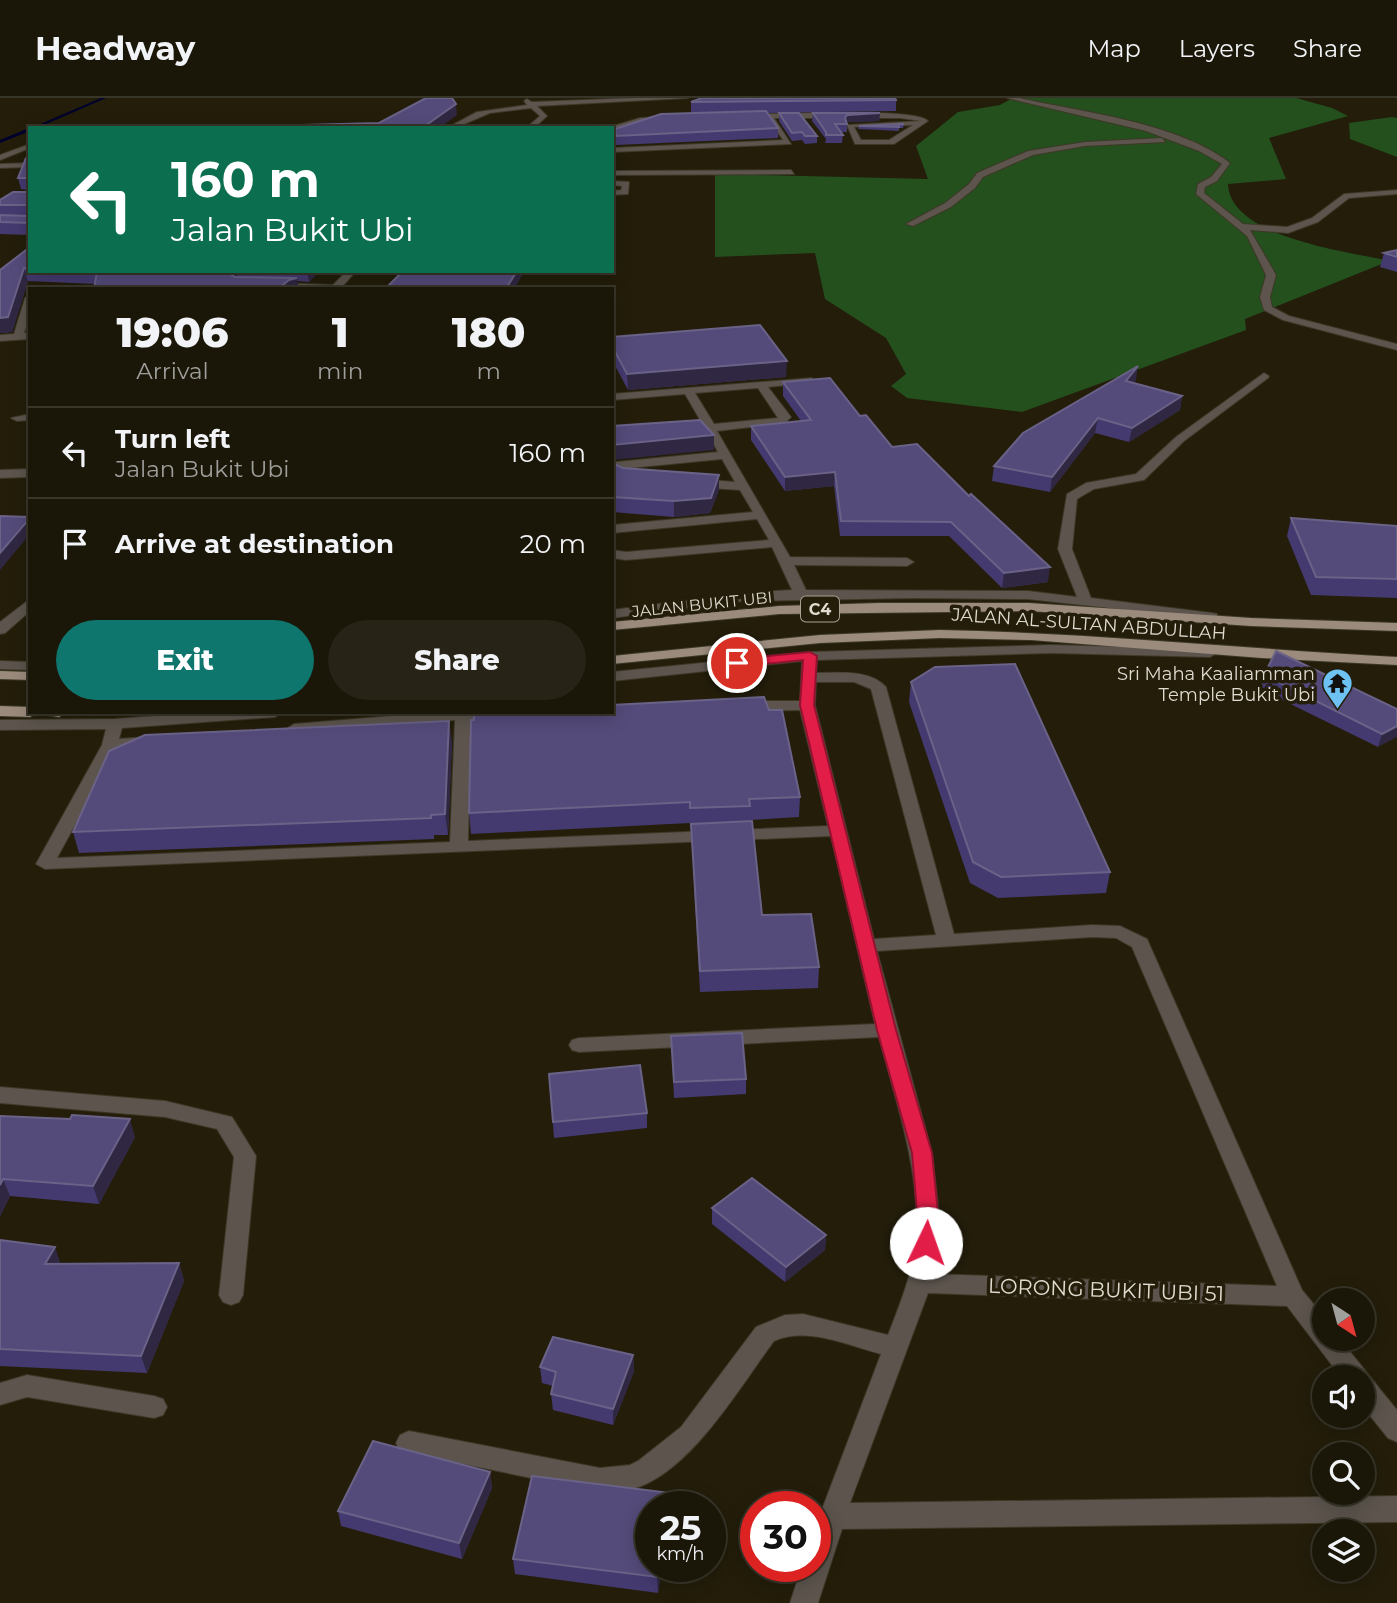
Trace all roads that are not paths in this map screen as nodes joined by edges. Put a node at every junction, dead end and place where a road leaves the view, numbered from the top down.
1 (524, 98) edge
2 (674, 98) edge
3 (685, 98) edge
4 (1010, 98) edge
5 (532, 105) junction
6 (755, 116) edge
7 (769, 116) junction
8 (802, 116) junction
9 (674, 119) edge
10 (922, 123) junction
11 (808, 124) edge
12 (454, 126) edge
13 (532, 126) edge
14 (614, 127) edge
15 (1176, 139) junction
16 (28, 146) edge
17 (614, 150) edge
18 (0, 158) edge
19 (28, 165) edge
20 (0, 166) edge
21 (791, 172) dead end
22 (614, 173) edge
23 (614, 183) edge
24 (1397, 192) edge
25 (614, 194) edge
26 (910, 224) dead end
27 (1243, 227) junction
28 (350, 273) edge
29 (265, 286) edge
30 (288, 287) edge
31 (336, 287) edge
32 (28, 304) edge
33 (28, 336) edge
34 (18, 337) junction
35 (0, 338) edge
36 (1397, 347) edge
37 (1264, 376) dead end
38 (808, 380) edge
39 (761, 384) junction
40 (688, 390) junction
41 (614, 397) edge
42 (710, 429) junction
43 (682, 431) edge
44 (724, 455) junction
45 (614, 470) edge
46 (614, 472) edge
47 (28, 473) edge
48 (0, 474) edge
49 (637, 478) edge
50 (676, 481) edge
51 (742, 486) junction
52 (760, 515) junction
53 (614, 529) edge
54 (777, 543) junction
55 (614, 554) edge
56 (786, 561) junction
57 (907, 562) dead end
58 (801, 594) junction
59 (1084, 600) junction
60 (28, 604) edge
61 (28, 605) edge
62 (614, 614) edge
63 (0, 620) edge
64 (1251, 622) junction
65 (614, 626) edge
66 (1397, 627) edge
67 (0, 630) edge
68 (1262, 654) junction
69 (810, 656) junction
70 (614, 660) edge
71 (1397, 661) edge
72 (0, 665) edge
73 (28, 666) edge
74 (0, 675) edge
75 (28, 676) edge
76 (614, 677) edge
77 (809, 678) junction
78 (807, 705) junction
79 (724, 707) edge
80 (0, 711) edge
81 (28, 712) edge
82 (248, 714) edge
83 (489, 714) edge
84 (463, 715) junction
85 (115, 724) junction
86 (0, 725) edge
87 (273, 731) edge
88 (164, 740) edge
89 (110, 745) junction
90 (838, 831) junction
91 (459, 848) junction
92 (947, 942) junction
93 (866, 946) junction
94 (887, 1030) junction
95 (579, 1045) dead end
96 (0, 1095) edge
97 (920, 1283) junction
98 (231, 1295) dead end
99 (1293, 1296) junction
100 (1312, 1321) edge
101 (895, 1347) junction
102 (1335, 1351) edge
103 (1346, 1365) edge
104 (0, 1394) edge
105 (1375, 1402) edge
106 (153, 1407) dead end
107 (1397, 1430) edge
108 (409, 1443) dead end
109 (1397, 1509) edge
110 (832, 1516) junction
111 (804, 1603) edge

1 - 5 street
2 - 3 street
2 - 5 street
4 - 15 street
5 - 12 street
5 - 13 street
6 - 7 street
7 - 8 street
7 - 17 street
8 - 10 street
8 - 11 street
9 - 14 street
10 - 10 street
15 - 26 street
15 - 27 street
16 - 18 street
19 - 20 street
21 - 22 street
23 - 25 street
24 - 27 street
27 - 36 street
28 - 31 street
29 - 30 street
32 - 34 street
33 - 34 street
34 - 35 street
37 - 59 street
38 - 39 street
39 - 40 street
39 - 42 street
40 - 41 street
40 - 42 street
42 - 43 street
42 - 44 street
44 - 45 street
44 - 51 street
46 - 49 street
47 - 48 street
50 - 51 street
51 - 52 street
52 - 53 street
52 - 54 street
54 - 55 street
54 - 56 street
56 - 57 street
56 - 58 street
58 - 59 street, JALAN BUKIT UBI / C4
58 - 62 street, JALAN BUKIT UBI / C4
59 - 64 street, JALAN BUKIT UBI / C4
60 - 63 street
61 - 67 street
64 - 65 main road, JALAN AL-SULTAN ABDULLAH / C4
64 - 66 main road, JALAN AL-SULTAN ABDULLAH / C4
68 - 69 street, C4
68 - 70 main road, JALAN AL-SULTAN ABDULLAH / C4
68 - 71 main road, JALAN AL-SULTAN ABDULLAH / C4
69 - 76 street, C4
69 - 77 street
72 - 73 street
74 - 75 main road
77 - 78 street
77 - 92 street
78 - 79 street
78 - 90 street
80 - 81 main road
82 - 85 street
83 - 84 street
84 - 87 street
84 - 91 street
85 - 86 street
85 - 89 street
88 - 89 street
89 - 91 street
90 - 91 street
90 - 93 street
92 - 93 street
92 - 99 street
93 - 94 street
94 - 95 street
94 - 97 street
96 - 98 street
97 - 99 street, LORONG BUKIT UBI 51
97 - 101 street
99 - 100 street
101 - 108 street
101 - 110 street
102 - 103 street
104 - 106 street
105 - 107 street
109 - 110 street
110 - 111 street

